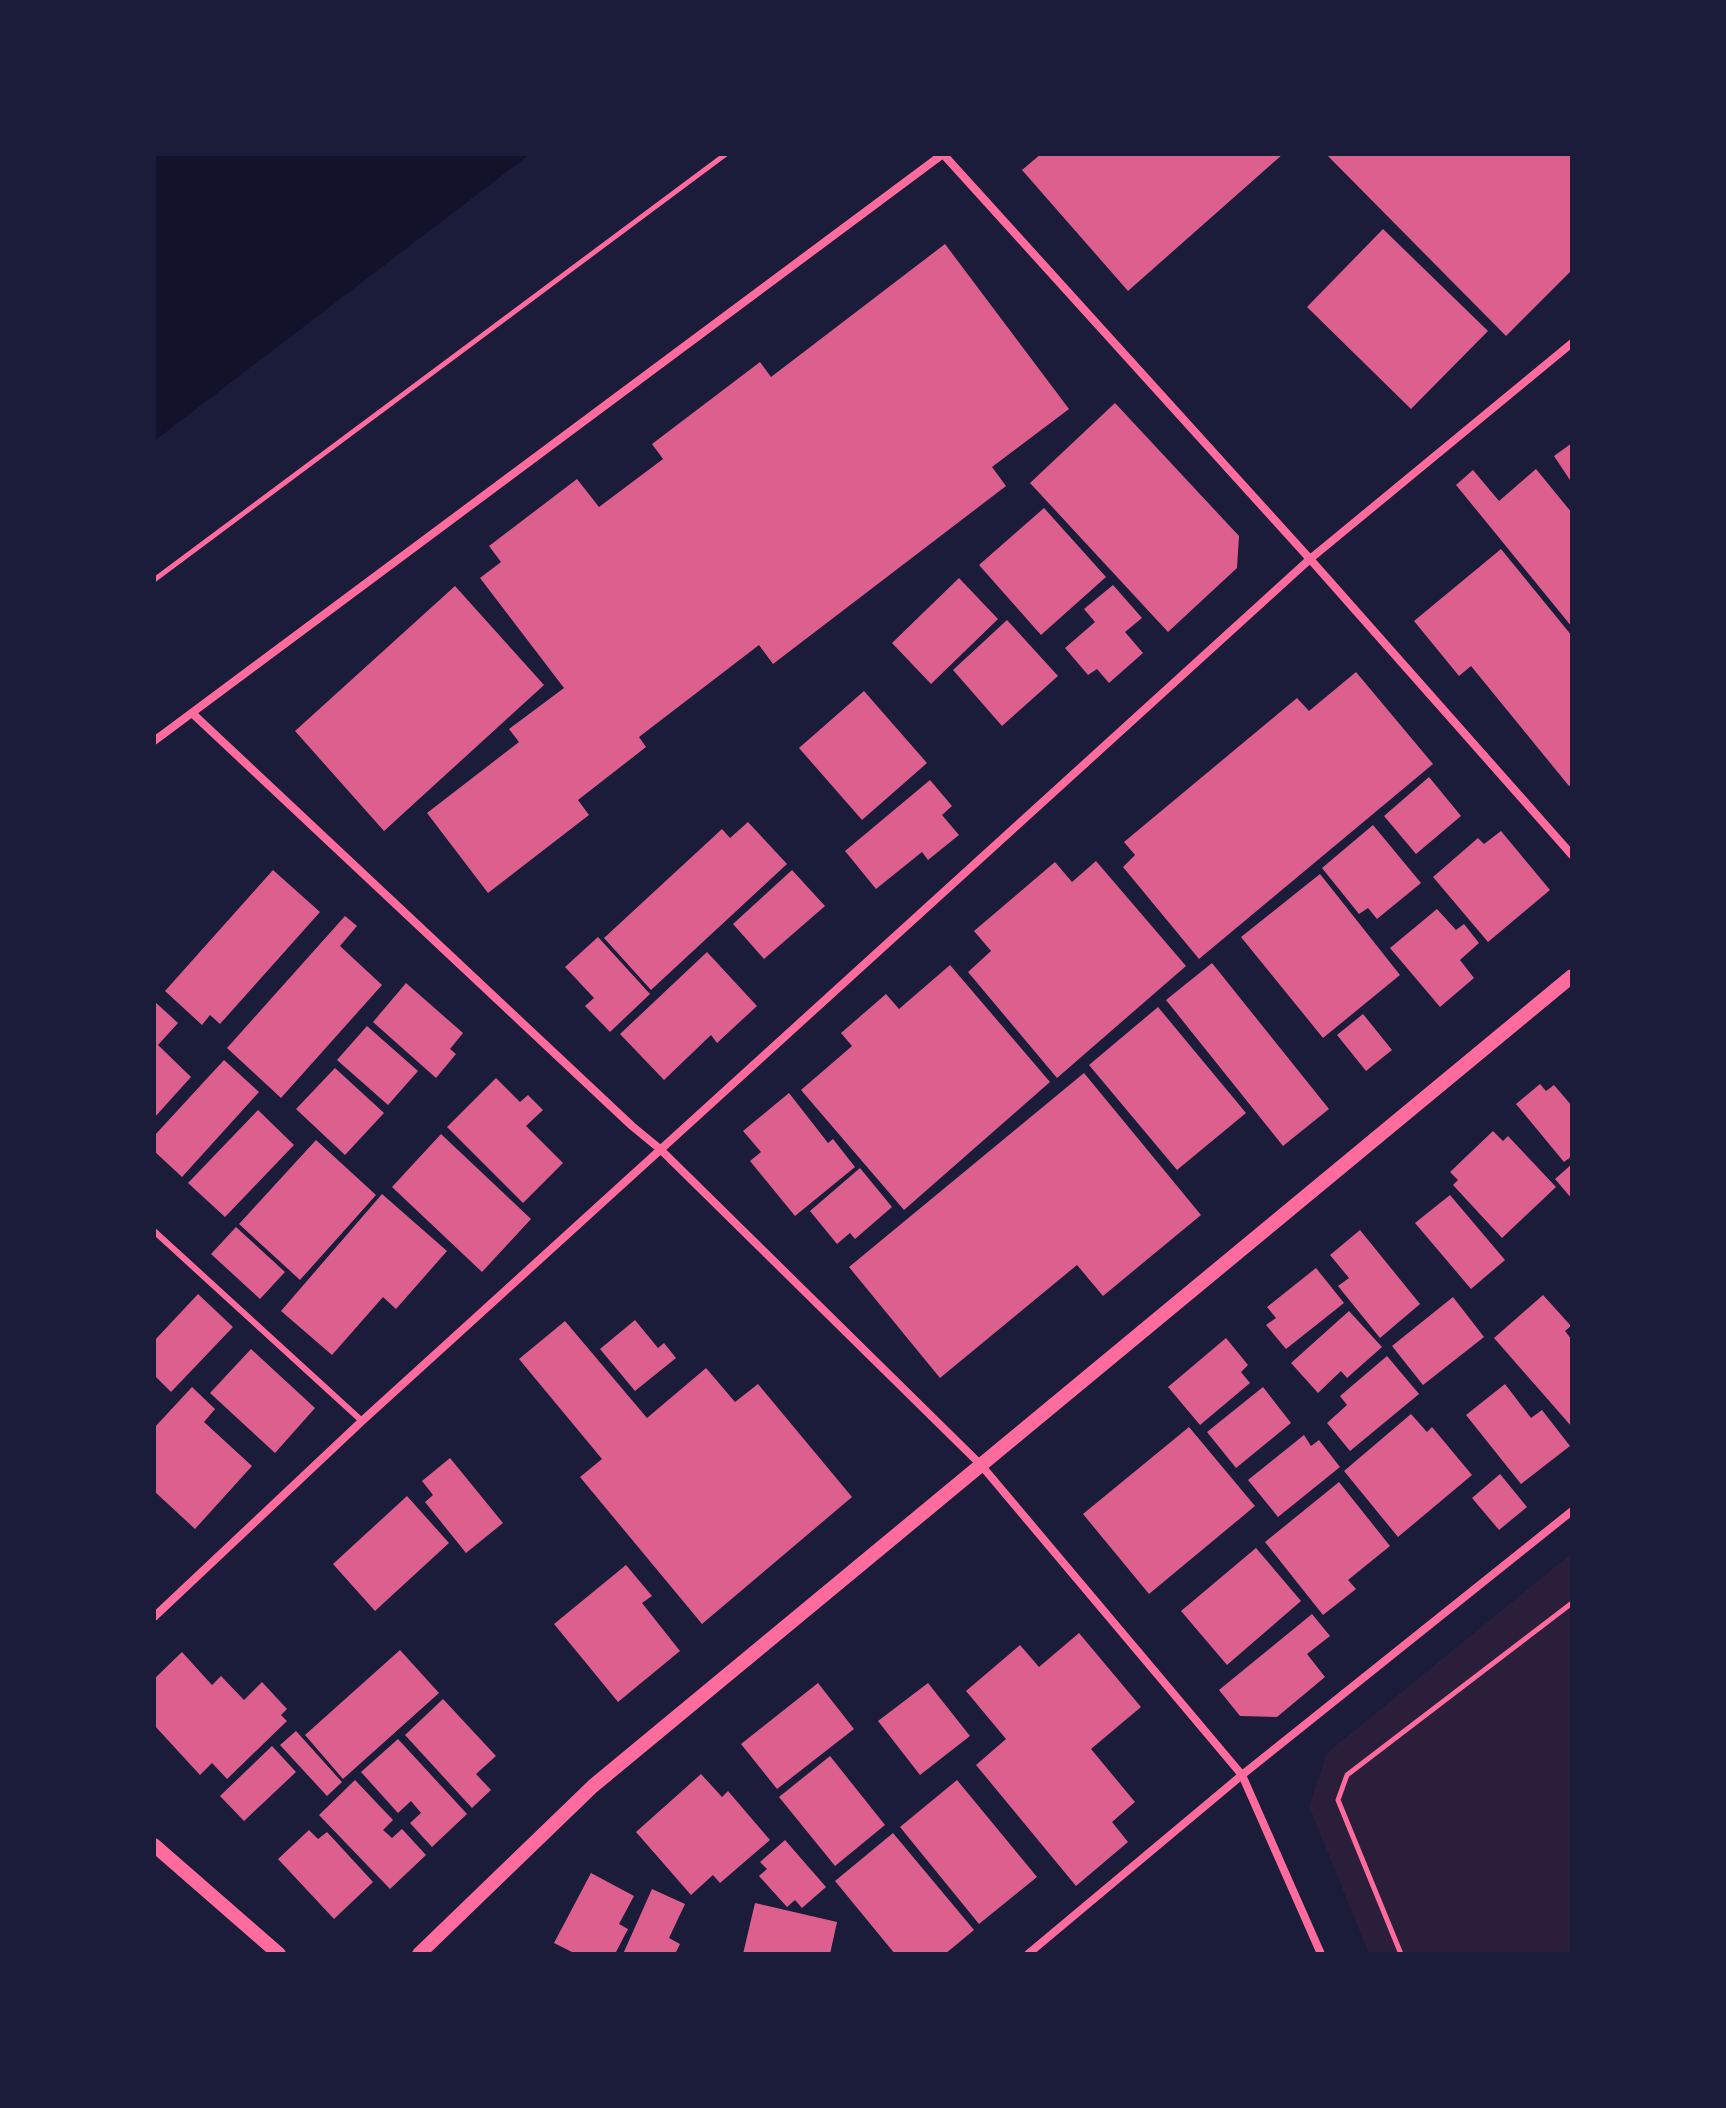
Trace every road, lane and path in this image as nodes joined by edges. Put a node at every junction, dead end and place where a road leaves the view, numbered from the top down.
1 (726, 154) edge
2 (943, 154) edge
3 (1572, 343) edge
4 (1310, 559) junction
5 (154, 580) edge
6 (192, 713) junction
7 (154, 741) edge
8 (1572, 855) edge
9 (1572, 976) edge
10 (660, 1149) junction
11 (154, 1231) edge
12 (362, 1421) junction
13 (981, 1465) junction
14 (1572, 1511) edge
15 (1572, 1603) edge
16 (154, 1617) edge
17 (1242, 1775) junction
18 (154, 1845) edge
19 (279, 1954) edge
20 (419, 1954) edge
21 (1028, 1954) edge
22 (1321, 1954) edge
23 (1401, 1954) edge

1 - 5 path
2 - 4 street
2 - 6 street
3 - 4 street
4 - 8 street
4 - 10 street
6 - 7 street
6 - 10 street
9 - 13 street
10 - 12 street
10 - 13 street
11 - 12 lane
12 - 16 street
13 - 17 street
13 - 20 street
14 - 17 street
15 - 23 path
17 - 21 street
17 - 22 street
18 - 19 street

